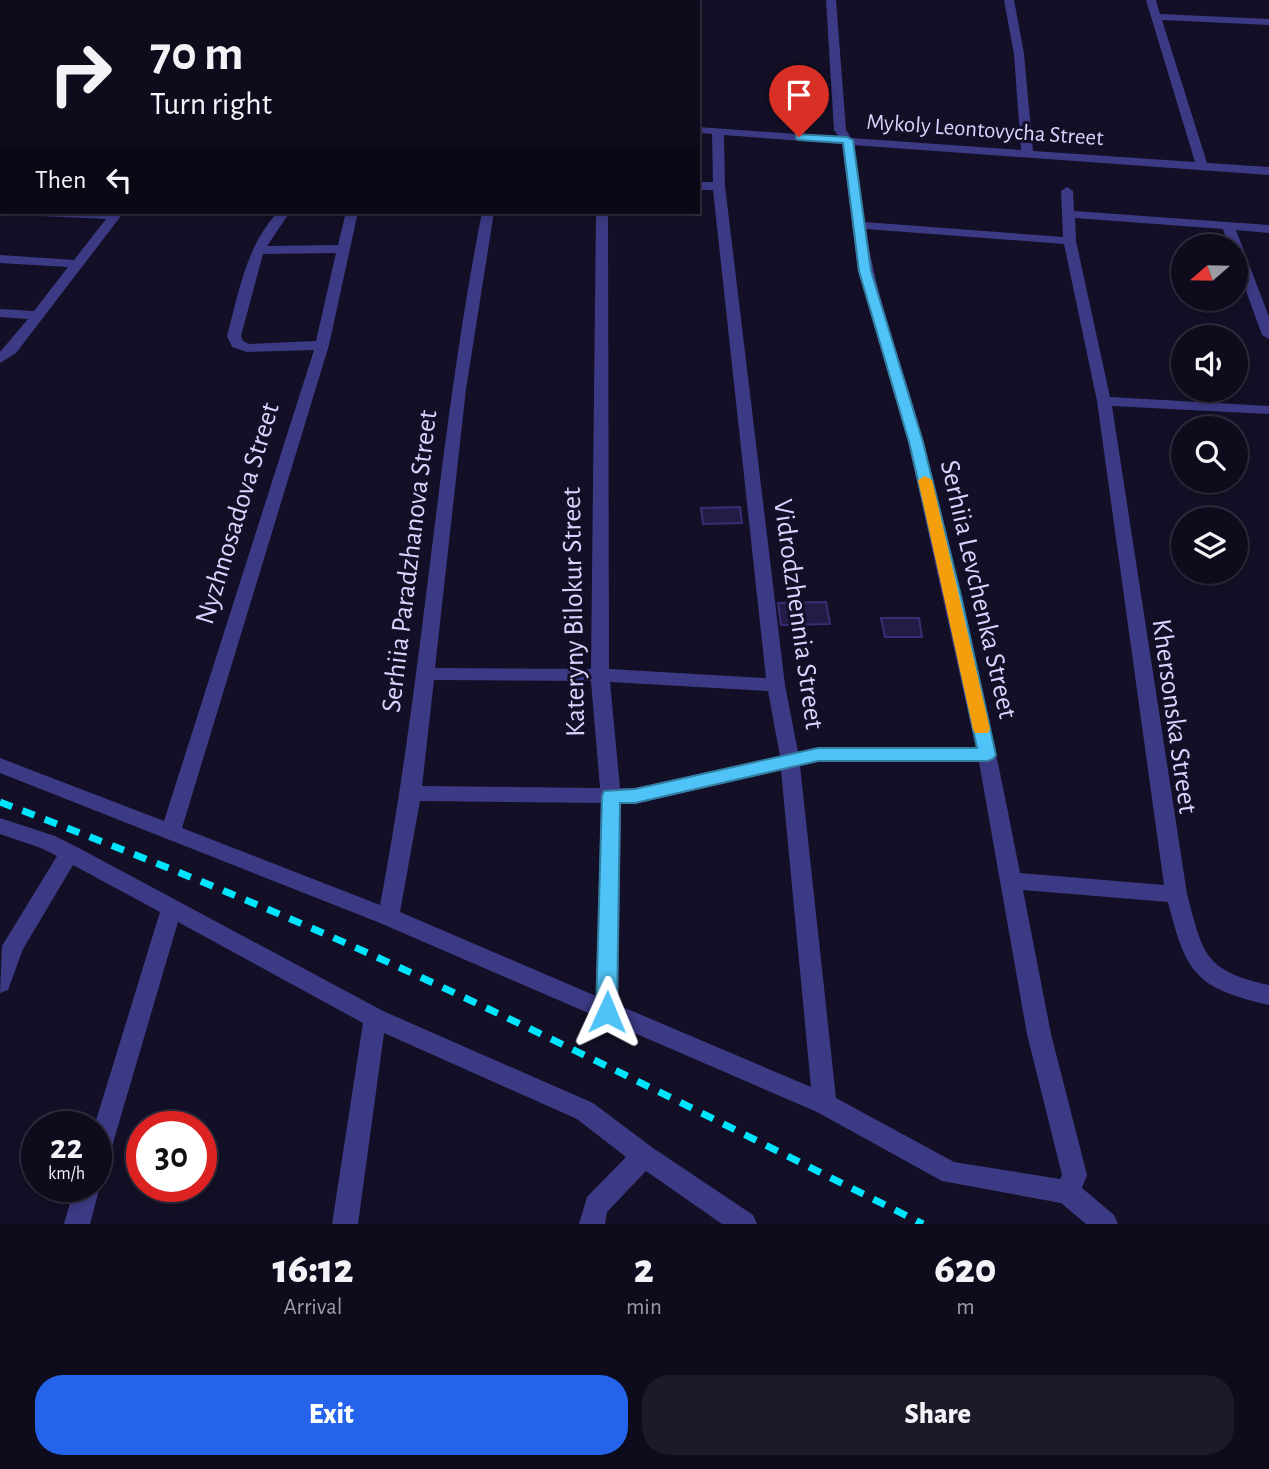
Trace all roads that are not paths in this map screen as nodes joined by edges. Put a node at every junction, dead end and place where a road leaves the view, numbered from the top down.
1 (831, 0) edge
2 (1009, 0) edge
3 (1152, 0) edge
4 (1156, 17) junction
5 (1269, 22) edge
6 (700, 130) edge
7 (718, 132) junction
8 (847, 140) junction
9 (1027, 153) junction
10 (1202, 166) junction
11 (1269, 171) edge
12 (700, 186) edge
13 (719, 186) junction
14 (1067, 191) dead end
15 (116, 214) edge
16 (282, 214) edge
17 (352, 214) edge
18 (488, 214) edge
19 (602, 214) edge
20 (1069, 214) junction
21 (859, 225) junction
22 (1228, 226) junction
23 (1269, 229) edge
24 (1070, 241) junction
25 (343, 249) junction
26 (258, 250) junction
27 (0, 259) edge
28 (79, 264) junction
29 (0, 313) edge
30 (39, 315) junction
31 (1269, 335) edge
32 (322, 345) junction
33 (0, 359) edge
34 (1104, 401) junction
35 (1269, 410) edge
36 (425, 674) junction
37 (600, 675) junction
38 (776, 685) junction
39 (987, 755) junction
40 (790, 760) junction
41 (0, 765) edge
42 (411, 793) junction
43 (611, 796) junction
44 (0, 826) edge
45 (171, 832) junction
46 (70, 853) junction
47 (1010, 881) junction
48 (1176, 894) junction
49 (172, 908) junction
50 (388, 917) junction
51 (0, 984) edge
52 (1269, 995) edge
53 (607, 1012) junction
54 (375, 1018) junction
55 (825, 1104) junction
56 (111, 1111) edge
57 (644, 1156) junction
58 (1067, 1192) junction
59 (83, 1202) edge
60 (77, 1224) edge
61 (345, 1224) edge
62 (592, 1224) edge
63 (744, 1224) edge
64 (1105, 1224) edge

1 - 8 street, Serhiia Levchenka Street
2 - 9 street
3 - 4 street
4 - 5 street
4 - 10 street
6 - 7 street, Mykoly Leontovycha Street
7 - 8 street, Mykoly Leontovycha Street
7 - 13 street, Vidrodzhennia Street
8 - 9 street, Mykoly Leontovycha Street
8 - 21 street, Serhiia Levchenka Street
9 - 10 street, Mykoly Leontovycha Street
10 - 11 street, Mykoly Leontovycha Street
12 - 13 street
13 - 38 street, Vidrodzhennia Street
14 - 20 street, Khersonska Street
15 - 28 street
16 - 26 street
17 - 25 street, Nyzhnosadova Street
18 - 36 street, Serhiia Paradzhanova Street
19 - 37 street, Kateryny Bilokur Street
20 - 22 street
20 - 24 street, Khersonska Street
21 - 24 street
21 - 39 street, Serhiia Levchenka Street
22 - 23 street
22 - 31 street
24 - 34 street, Khersonska Street
25 - 26 street
25 - 32 street, Nyzhnosadova Street
26 - 32 street
27 - 28 street
28 - 30 street
29 - 30 street
30 - 33 street
32 - 45 street, Nyzhnosadova Street
34 - 35 street
34 - 48 street, Khersonska Street
36 - 37 street
36 - 42 street, Serhiia Paradzhanova Street
37 - 38 street
37 - 43 street, Kateryny Bilokur Street
38 - 40 street, Vidrodzhennia Street
39 - 40 street
39 - 47 street, Serhiia Levchenka Street
40 - 43 street
40 - 55 street, Vidrodzhennia Street
41 - 45 street
42 - 43 street
42 - 50 street, Serhiia Paradzhanova Street
43 - 53 street, Kateryny Bilokur Street
44 - 46 street
45 - 50 street
46 - 49 street
46 - 51 street
47 - 48 street
47 - 58 street, Serhiia Levchenka Street
48 - 52 street, Khersonska Street
49 - 54 street
49 - 56 street
50 - 53 street
53 - 55 street
54 - 57 street
54 - 61 street
55 - 58 street
57 - 62 street
57 - 63 street
58 - 64 street
59 - 60 street

